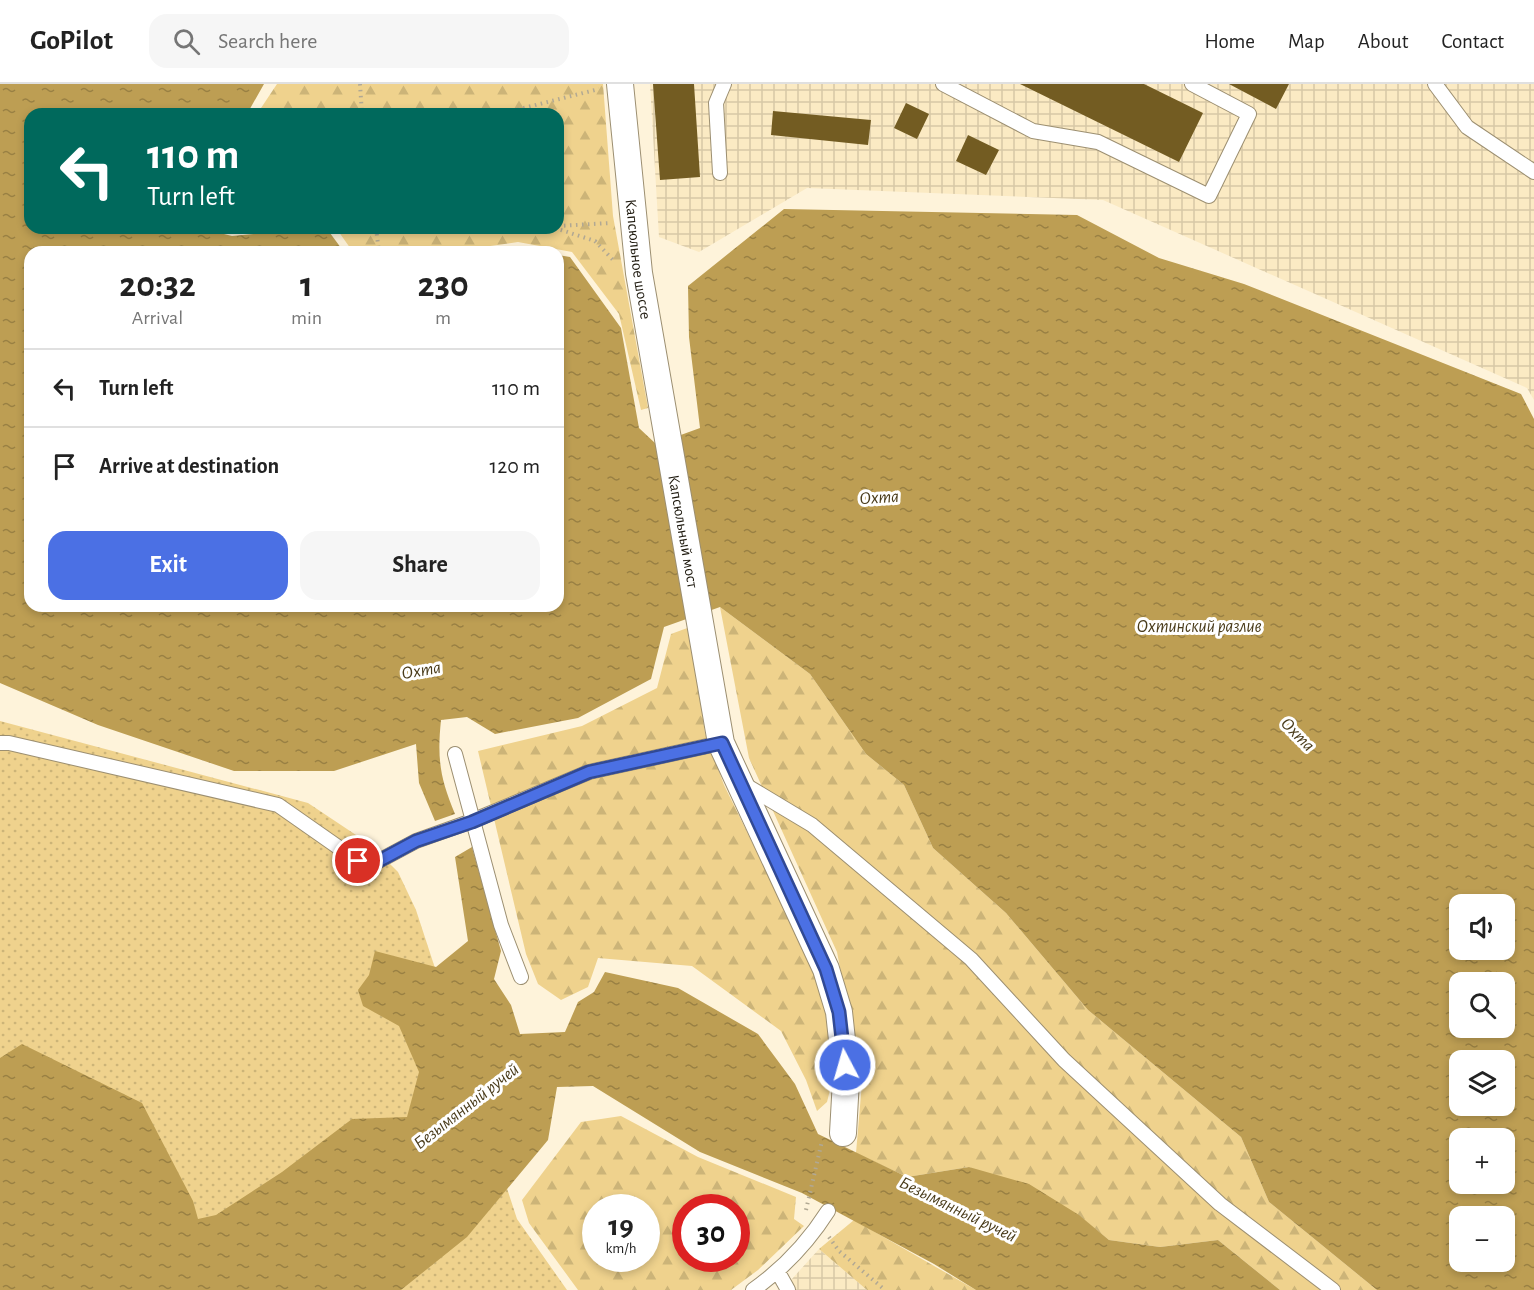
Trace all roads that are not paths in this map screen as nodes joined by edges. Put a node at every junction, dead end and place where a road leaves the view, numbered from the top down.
1 (620, 84) edge
2 (724, 84) edge
3 (944, 84) edge
4 (1192, 84) edge
5 (1435, 84) edge
6 (1534, 172) edge
7 (720, 173) dead end
8 (667, 430) joint
9 (0, 743) edge
10 (722, 743) junction
11 (454, 754) dead end
12 (738, 781) junction
13 (472, 822) junction
14 (521, 977) dead end
15 (833, 1134) road end
16 (828, 1212) dead end
17 (778, 1272) junction
18 (753, 1290) edge
19 (788, 1290) edge
20 (1333, 1290) edge

1 - 8 street, Капсюльное шоссе
2 - 7 lane
3 - 4 lane
5 - 6 lane
8 - 10 street, Капсюльный мост
9 - 13 lane
10 - 12 street
10 - 13 lane
11 - 13 lane
12 - 15 street
12 - 20 lane
13 - 14 lane
16 - 17 lane
17 - 18 lane
17 - 19 lane

